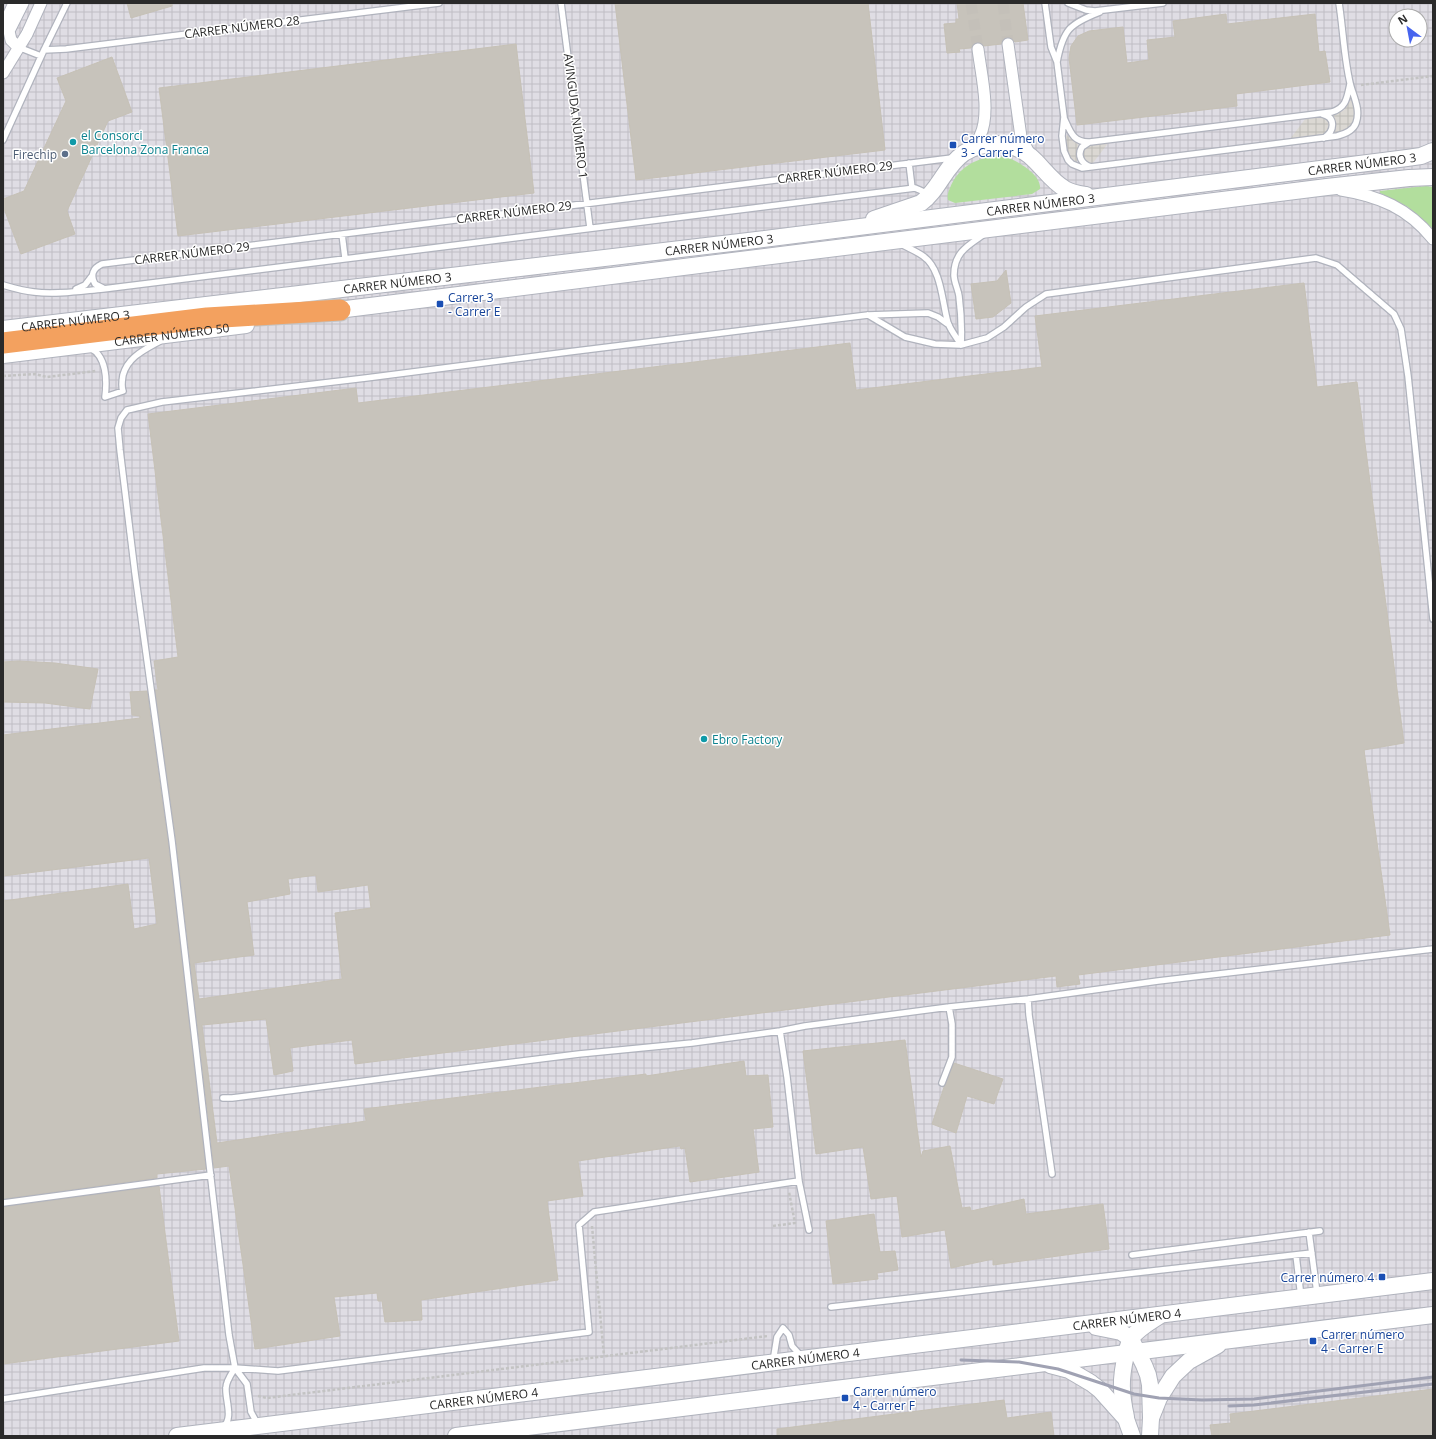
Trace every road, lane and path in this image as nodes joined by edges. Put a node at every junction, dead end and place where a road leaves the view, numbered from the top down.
1 (14, 3) edge
2 (22, 3) edge
3 (42, 3) edge
4 (68, 3) edge
5 (439, 3) edge
6 (561, 3) edge
7 (1045, 3) edge
8 (1068, 3) edge
9 (1163, 3) edge
10 (1339, 3) edge
11 (1106, 10) junction
12 (3, 27) edge
13 (1008, 44) tunnel mouth
14 (18, 47) junction
15 (978, 49) tunnel mouth
16 (44, 50) junction
17 (41, 56) junction
18 (1057, 62) junction
19 (3, 73) edge
20 (1433, 76) edge
21 (1350, 84) junction
22 (1361, 85) dead end
23 (1321, 113) junction
24 (1064, 117) junction
25 (1324, 138) junction
26 (3, 140) edge
27 (1090, 142) junction
28 (1433, 151) edge
29 (966, 152) junction
30 (1030, 156) junction
31 (909, 163) junction
32 (1092, 167) junction
33 (1433, 177) edge
34 (1326, 187) junction
35 (912, 188) junction
36 (1095, 197) junction
37 (587, 203) junction
38 (921, 203) junction
39 (590, 228) junction
40 (852, 228) junction
41 (991, 230) junction
42 (342, 234) junction
43 (1433, 239) edge
44 (895, 241) junction
45 (345, 258) junction
46 (92, 276) junction
47 (3, 284) edge
48 (103, 288) junction
49 (67, 292) junction
50 (340, 310) junction
51 (868, 315) junction
52 (3, 317) edge
53 (58, 322) junction
54 (949, 326) junction
55 (3, 329) edge
56 (174, 333) junction
57 (3, 343) edge
58 (82, 344) junction
59 (961, 345) junction
60 (3, 355) edge
61 (98, 370) dead end
62 (3, 376) edge
63 (1433, 619) edge
64 (1433, 949) edge
65 (1028, 999) junction
66 (949, 1008) junction
67 (780, 1031) junction
68 (942, 1083) dead end
69 (223, 1098) dead end
70 (1052, 1174) dead end
71 (211, 1175) junction
72 (799, 1181) junction
73 (789, 1192) dead end
74 (3, 1203) edge
75 (591, 1220) dead end
76 (772, 1226) dead end
77 (809, 1230) dead end
78 (1320, 1231) dead end
79 (1309, 1232) junction
80 (1312, 1253) junction
81 (1132, 1255) dead end
82 (1296, 1255) junction
83 (1433, 1281) edge
84 (1317, 1295) junction
85 (1301, 1297) junction
86 (831, 1307) dead end
87 (1433, 1314) edge
88 (1160, 1315) junction
89 (1080, 1324) junction
90 (779, 1334) junction
91 (1226, 1341) junction
92 (1131, 1348) junction
93 (604, 1356) junction
94 (804, 1358) junction
95 (773, 1362) junction
96 (1043, 1363) junction
97 (235, 1368) junction
98 (258, 1397) dead end
99 (3, 1399) edge
100 (1151, 1418) junction
101 (1126, 1419) junction
102 (264, 1425) junction
103 (217, 1431) junction
104 (177, 1436) edge
105 (456, 1436) edge
106 (1132, 1436) edge
107 (1150, 1436) edge

1 - 12 street
2 - 14 street
3 - 14 street
4 - 16 lane
5 - 16 lane, CARRER NÚMERO 28
6 - 37 lane, AVINGUDA NÚMERO 1
7 - 18 lane
8 - 11 lane
9 - 11 lane
10 - 21 lane
11 - 18 lane
13 - 30 street
14 - 17 lane
14 - 19 street
15 - 29 street
16 - 17 lane
17 - 26 lane
18 - 24 lane
20 - 22 path
21 - 23 lane
21 - 25 lane
23 - 25 lane
23 - 27 lane
24 - 27 lane
24 - 32 lane
25 - 32 lane
27 - 32 lane
28 - 36 street, CARRER NÚMERO 3
29 - 30 street
29 - 31 lane, CARRER NÚMERO 29
29 - 38 street
30 - 36 street
31 - 35 lane
31 - 37 lane, CARRER NÚMERO 29
33 - 34 street, CARRER NÚMERO 3
34 - 41 street, CARRER NÚMERO 3
34 - 43 street
35 - 38 lane
35 - 39 lane, CARRER NÚMERO 29
36 - 40 street, CARRER NÚMERO 3
37 - 39 lane, AVINGUDA NÚMERO 1
37 - 42 lane, CARRER NÚMERO 29
38 - 40 street
39 - 45 lane, CARRER NÚMERO 29
40 - 53 street, CARRER NÚMERO 3
41 - 44 street, CARRER NÚMERO 3
41 - 59 lane
42 - 45 lane
42 - 46 lane, CARRER NÚMERO 29
44 - 50 street, CARRER NÚMERO 3
44 - 54 lane
45 - 48 lane, CARRER NÚMERO 29
46 - 48 lane
46 - 49 lane, CARRER NÚMERO 29
47 - 49 lane, CARRER NÚMERO 29
48 - 49 lane, CARRER NÚMERO 29
50 - 56 street, CARRER NÚMERO 50
50 - 57 highway
51 - 54 lane
51 - 59 lane
51 - 71 lane
52 - 53 street
53 - 55 street, CARRER NÚMERO 3
54 - 59 lane
56 - 58 street, CARRER NÚMERO 50
56 - 58 lane
58 - 60 street, CARRER NÚMERO 50
59 - 63 lane
61 - 62 path
64 - 65 lane
65 - 66 lane
65 - 70 lane
66 - 67 lane
66 - 68 lane
67 - 69 lane
67 - 72 lane
71 - 74 lane
71 - 97 lane
72 - 77 lane
72 - 97 lane
73 - 76 path
75 - 93 path
78 - 79 lane
79 - 80 lane
79 - 81 lane
80 - 82 lane
80 - 84 lane
82 - 85 lane
82 - 86 lane
83 - 84 street, CARRER NÚMERO 4
84 - 85 street, CARRER NÚMERO 4
85 - 88 street, CARRER NÚMERO 4
87 - 91 street
88 - 89 street, CARRER NÚMERO 4
88 - 92 street
89 - 92 street
89 - 94 street, CARRER NÚMERO 4
90 - 93 path
90 - 94 lane
90 - 95 lane
91 - 92 street
91 - 100 street
92 - 96 street
92 - 100 street
92 - 101 street
93 - 98 path
94 - 95 street, CARRER NÚMERO 4
95 - 102 street, CARRER NÚMERO 4
96 - 101 street
96 - 105 street
97 - 99 lane
97 - 102 lane
97 - 103 lane
100 - 107 street
101 - 106 street
102 - 103 street, CARRER NÚMERO 4
103 - 104 street, CARRER NÚMERO 4

